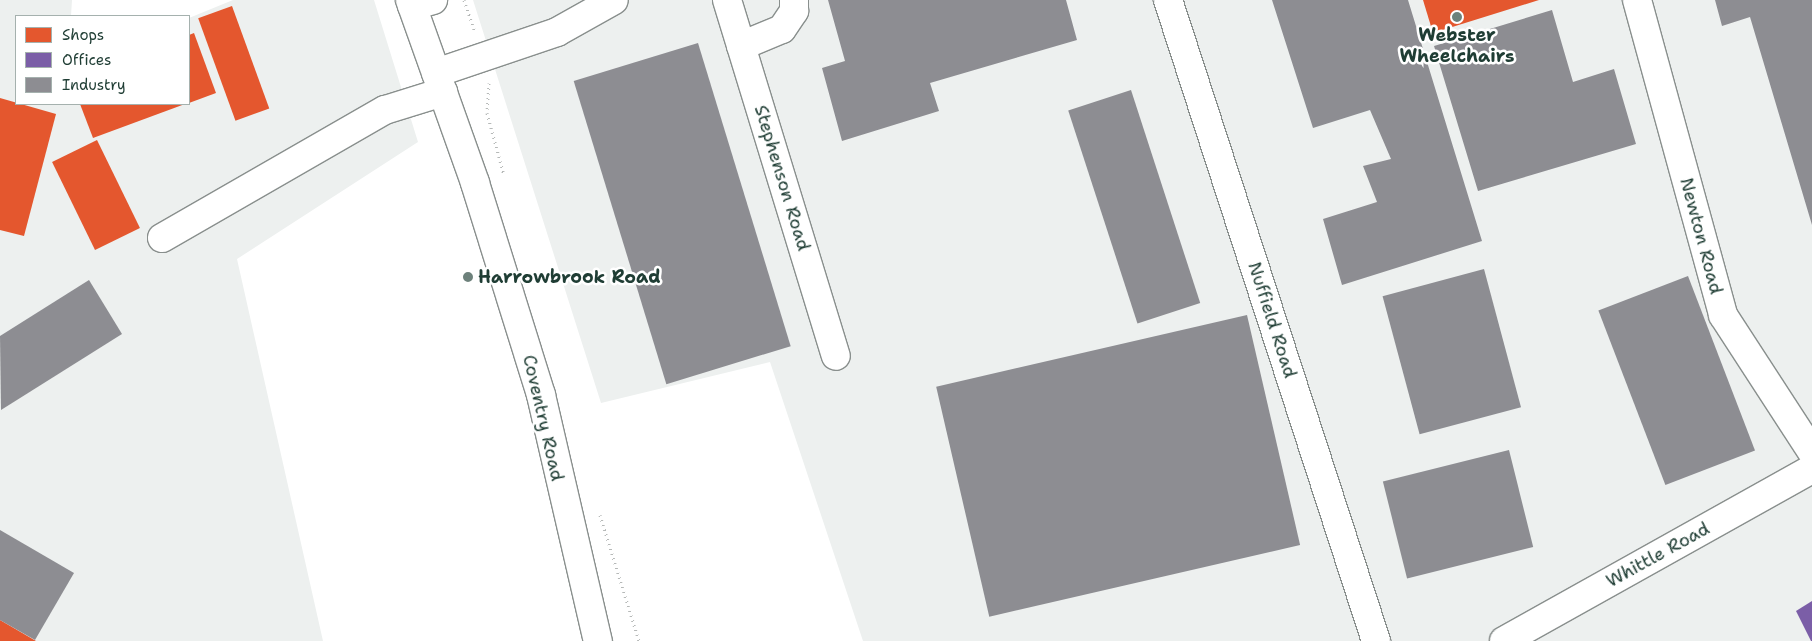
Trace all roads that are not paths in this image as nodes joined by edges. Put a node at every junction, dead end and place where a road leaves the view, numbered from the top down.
1 (614, 0) edge
2 (727, 0) edge
3 (794, 0) edge
4 (1168, 0) edge
5 (1637, 0) edge
6 (418, 2) edge
7 (741, 46) junction
8 (440, 83) junction
9 (162, 238) dead end
10 (836, 356) dead end
11 (1812, 452) edge
12 (1812, 469) edge
13 (1369, 639) edge
14 (598, 641) edge
15 (1504, 641) edge

1 - 8 street
2 - 7 street, Stephenson Road
3 - 7 street
4 - 13 street, Nuffield Road
5 - 11 street, Newton Road
6 - 8 street, Coventry Road
7 - 10 street, Stephenson Road
8 - 9 street
8 - 14 street, Coventry Road
12 - 15 street, Whittle Road

